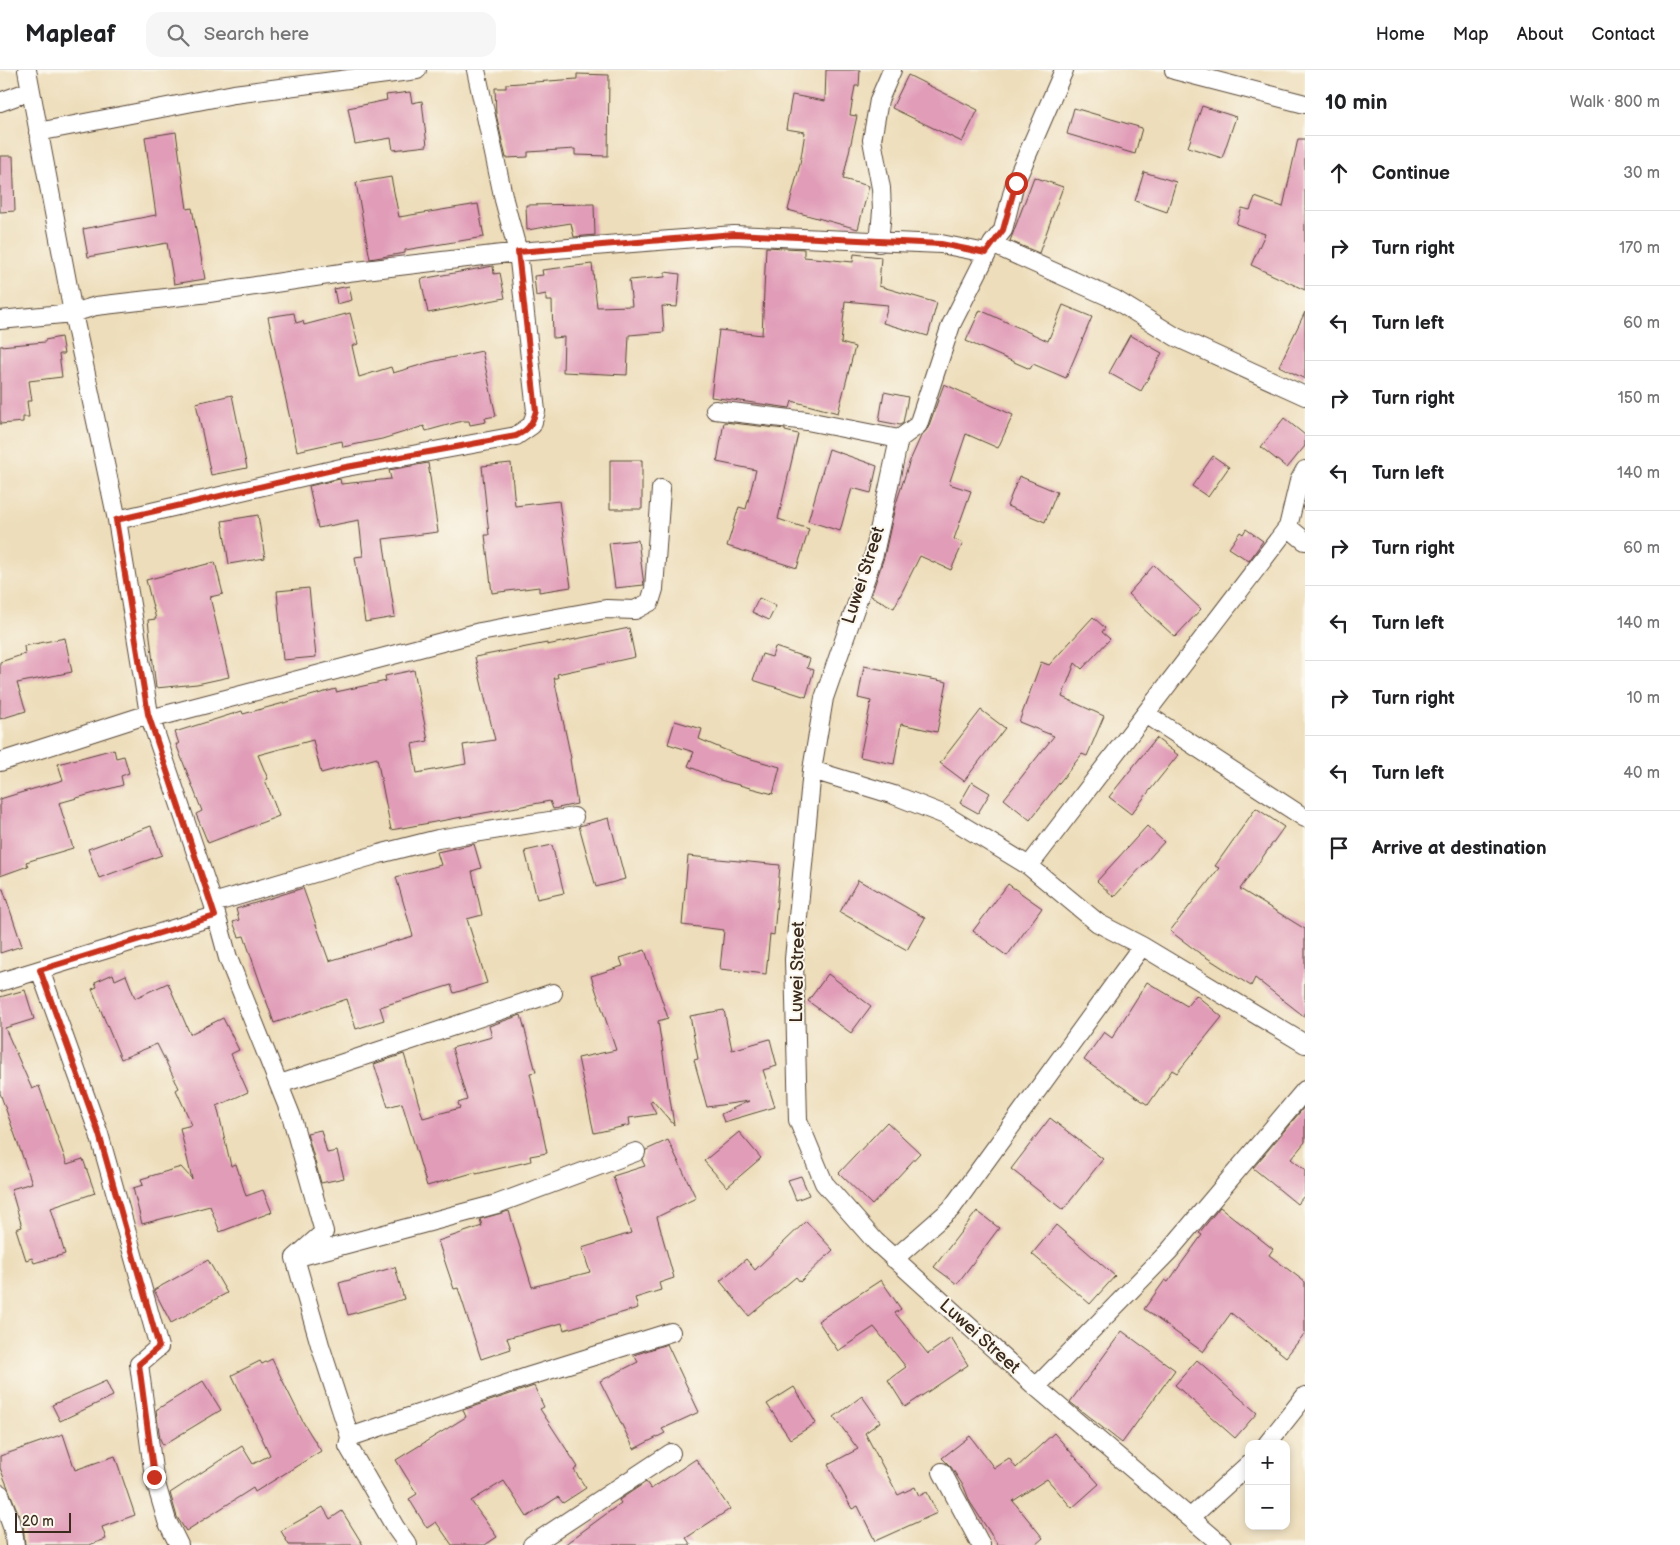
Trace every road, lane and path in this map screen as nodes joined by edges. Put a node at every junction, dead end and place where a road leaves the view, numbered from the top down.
1 (27, 70) edge
2 (417, 70) edge
3 (476, 70) edge
4 (892, 70) edge
5 (1064, 70) edge
6 (1174, 70) edge
7 (30, 91) junction
8 (0, 102) edge
9 (1305, 104) edge
10 (38, 132) junction
11 (879, 243) junction
12 (989, 249) junction
13 (518, 252) junction
14 (73, 313) junction
15 (0, 320) edge
16 (1305, 396) edge
17 (715, 410) dead end
18 (899, 438) junction
19 (1305, 470) edge
20 (661, 489) dead end
21 (116, 520) junction
22 (1288, 527) junction
23 (1305, 541) edge
24 (1146, 714) junction
25 (149, 716) junction
26 (0, 762) edge
27 (812, 770) junction
28 (574, 817) dead end
29 (1305, 818) edge
30 (1029, 866) junction
31 (214, 909) junction
32 (1142, 946) junction
33 (40, 970) junction
34 (0, 982) edge
35 (553, 993) dead end
36 (1305, 1044) edge
37 (280, 1084) junction
38 (1305, 1090) edge
39 (636, 1152) dead end
40 (295, 1258) junction
41 (894, 1259) junction
42 (671, 1332) dead end
43 (1036, 1387) junction
44 (1305, 1396) edge
45 (350, 1437) junction
46 (1270, 1440) edge
47 (671, 1453) dead end
48 (1245, 1468) edge
49 (942, 1472) dead end
50 (0, 1494) edge
51 (1190, 1518) junction
52 (15, 1545) edge
53 (179, 1545) edge
54 (408, 1545) edge
55 (532, 1545) edge
56 (980, 1545) edge
57 (1222, 1545) edge

1 - 7 street
2 - 10 street
3 - 13 street
4 - 11 street
5 - 12 street
6 - 9 street
7 - 8 street
7 - 10 street
10 - 14 street
11 - 12 street
11 - 13 street
12 - 16 street
12 - 18 street
13 - 14 street
13 - 21 street
14 - 15 street
14 - 21 street
17 - 18 street
18 - 27 street, Luwei Street
19 - 22 street
20 - 25 street
21 - 25 street
22 - 23 street
22 - 24 street
24 - 29 street
24 - 30 street
25 - 26 street
25 - 31 street
27 - 30 street
27 - 41 street, Luwei Street
28 - 31 street
30 - 32 street
31 - 33 street
31 - 37 street
32 - 36 street
32 - 41 street
33 - 34 street
33 - 53 street
35 - 37 street
37 - 40 street
38 - 43 street
39 - 40 street
40 - 45 street
41 - 43 street, Luwei Street
42 - 45 street
43 - 51 street, Luwei Street
44 - 46 street
45 - 54 street
47 - 55 street
48 - 51 street
49 - 56 street
50 - 52 street
51 - 57 street, Luwei Street

